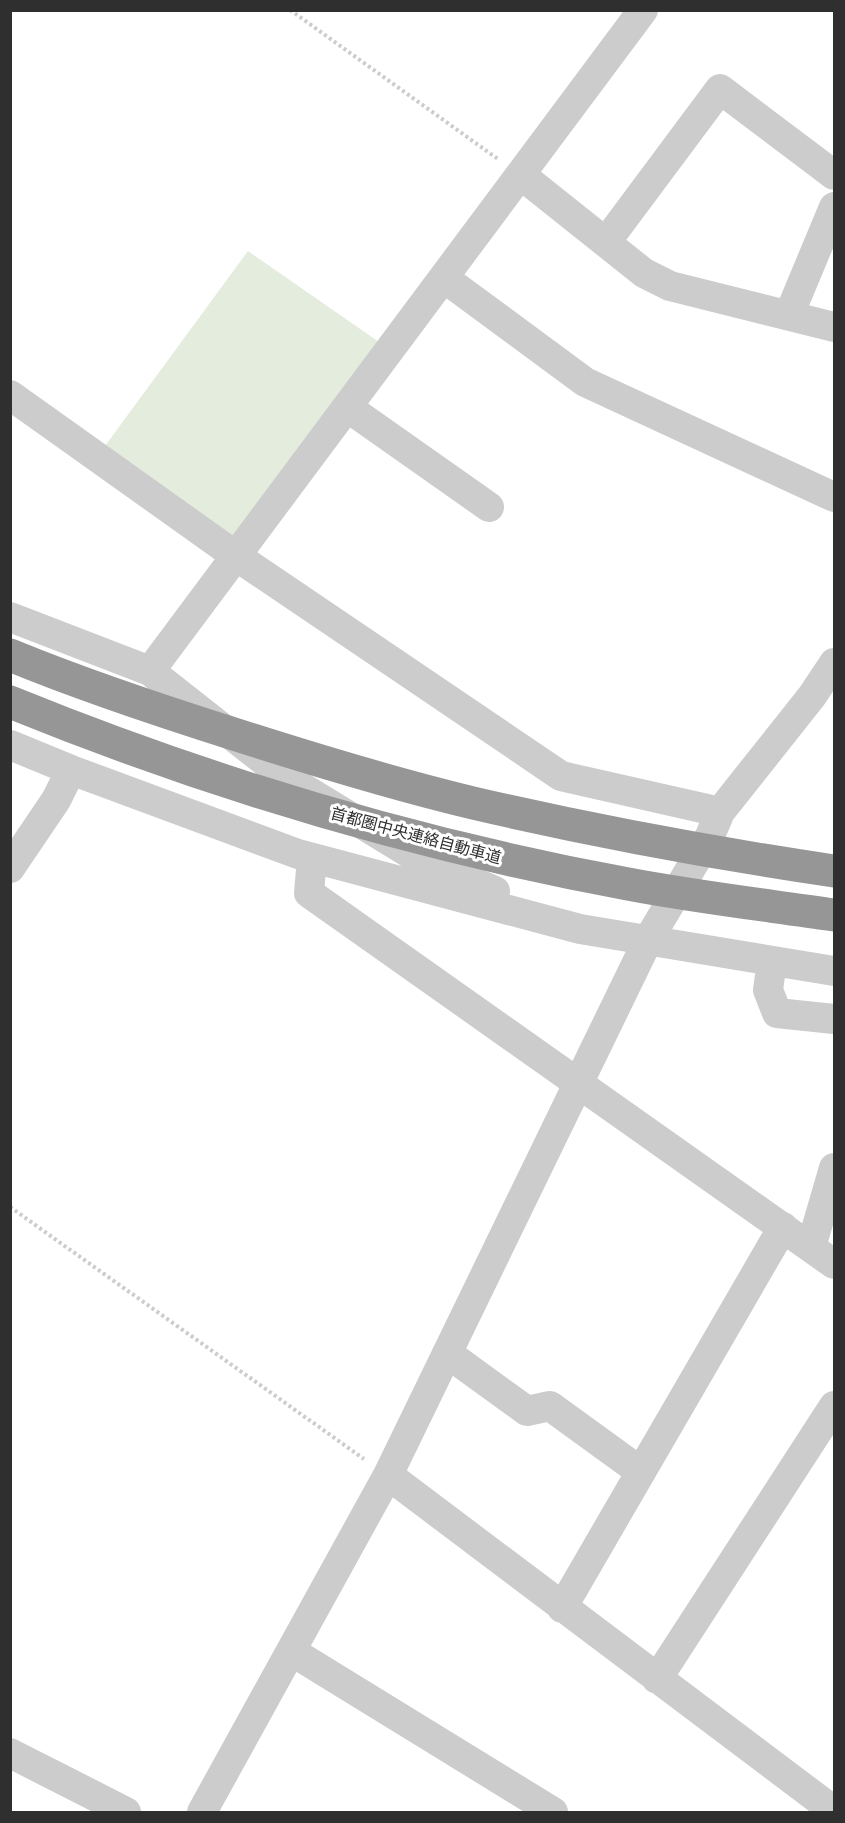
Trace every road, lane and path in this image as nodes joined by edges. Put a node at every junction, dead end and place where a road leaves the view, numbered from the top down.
1 (290, 10) edge
2 (643, 10) edge
3 (521, 175) junction
4 (834, 175) edge
5 (834, 207) edge
6 (606, 242) junction
7 (444, 278) junction
8 (789, 315) junction
9 (834, 327) edge
10 (10, 395) edge
11 (347, 407) junction
12 (834, 497) edge
13 (489, 507) dead end
14 (236, 556) junction
15 (10, 617) edge
16 (10, 655) edge
17 (834, 663) edge
18 (150, 671) junction
19 (10, 702) edge
20 (10, 745) edge
21 (71, 770) junction
22 (720, 812) junction
23 (312, 858) junction
24 (10, 868) edge
25 (834, 871) edge
26 (834, 915) edge
27 (580, 929) junction
28 (647, 942) junction
29 (772, 961) junction
30 (834, 971) edge
31 (834, 1019) edge
32 (578, 1083) junction
33 (834, 1168) edge
34 (10, 1207) edge
35 (783, 1227) junction
36 (823, 1256) edge
37 (447, 1353) junction
38 (834, 1406) edge
39 (641, 1472) junction
40 (388, 1475) junction
41 (562, 1608) junction
42 (291, 1651) junction
43 (657, 1679) junction
44 (10, 1753) edge
45 (834, 1811) edge
46 (126, 1812) edge
47 (202, 1812) edge
48 (553, 1812) edge

1 - 3 path
2 - 3 street
3 - 6 street
3 - 7 street
4 - 6 street
5 - 8 street
6 - 8 street
7 - 11 street
7 - 12 street
8 - 9 street
10 - 14 street
11 - 13 street
11 - 14 street
14 - 18 street
14 - 22 street
15 - 18 street
16 - 25 highway, bridge
17 - 22 street
18 - 27 street
19 - 26 highway, 首都圏中央連絡自動車道, bridge
20 - 21 street
21 - 23 street
21 - 24 street
22 - 28 street
23 - 27 street
23 - 32 street
27 - 28 street
28 - 29 street
28 - 32 street
29 - 30 street
29 - 31 street
32 - 35 street
32 - 37 street
33 - 36 street
34 - 40 path
35 - 36 street
35 - 39 street
37 - 39 street
37 - 40 street
38 - 43 street
39 - 41 street
40 - 41 street
40 - 42 street
41 - 43 street
42 - 47 street
42 - 48 street
43 - 45 street
44 - 46 street

